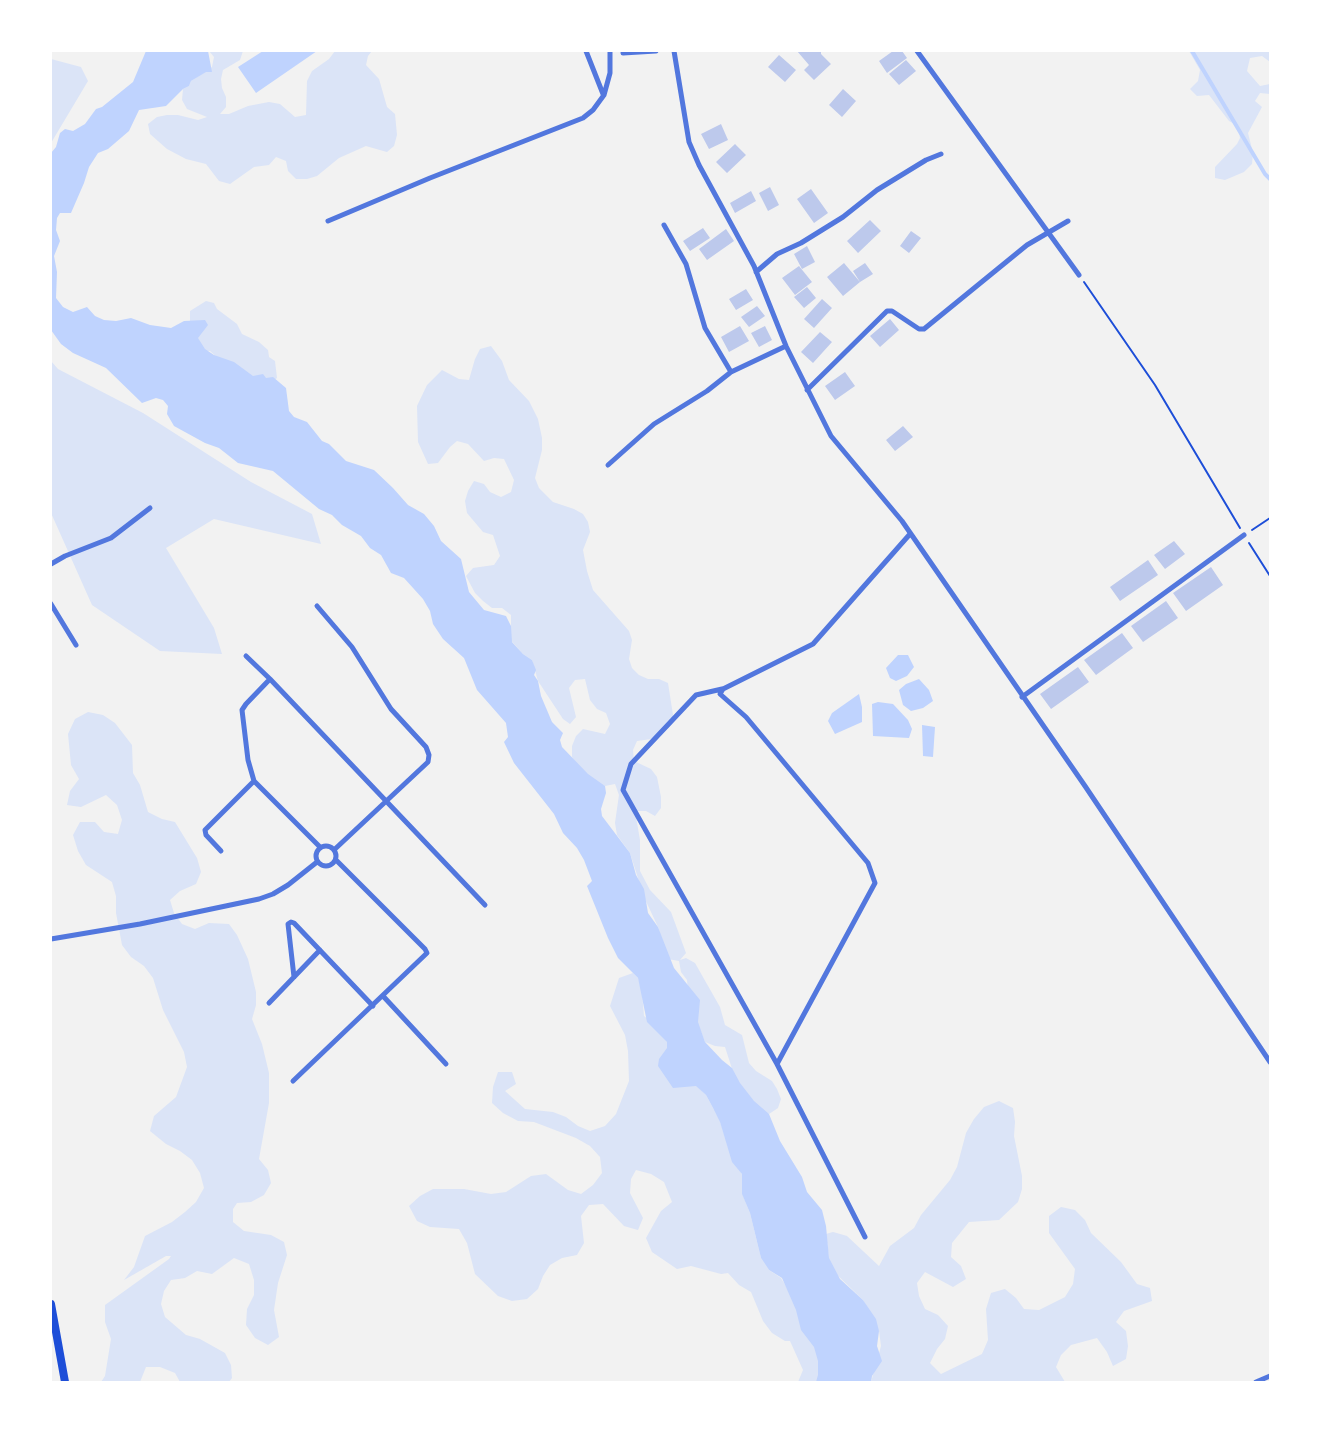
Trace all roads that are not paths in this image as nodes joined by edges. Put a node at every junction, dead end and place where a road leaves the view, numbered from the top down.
1 (586, 51) edge
2 (610, 51) edge
3 (656, 51) edge
4 (674, 51) edge
5 (917, 51) edge
6 (623, 53) dead end
7 (604, 95) junction
8 (941, 154) dead end
9 (328, 221) dead end
10 (1068, 221) dead end
11 (664, 225) dead end
12 (1048, 234) junction
13 (756, 272) junction
14 (1079, 275) road end
15 (786, 346) junction
16 (731, 372) junction
17 (807, 390) junction
18 (608, 465) dead end
19 (150, 508) dead end
20 (910, 534) junction
21 (1244, 535) road end
22 (51, 564) edge
23 (51, 604) edge
24 (317, 606) dead end
25 (76, 645) dead end
26 (246, 656) dead end
27 (270, 680) junction
28 (723, 689) junction
29 (1022, 697) junction
30 (254, 781) junction
31 (386, 801) junction
32 (320, 847) junction
33 (335, 849) junction
34 (221, 850) dead end
35 (336, 860) junction
36 (317, 862) junction
37 (485, 905) dead end
38 (51, 939) edge
39 (320, 950) junction
40 (294, 977) junction
41 (383, 996) junction
42 (269, 1003) dead end
43 (373, 1006) junction
44 (1270, 1062) edge
45 (446, 1064) dead end
46 (777, 1064) junction
47 (293, 1081) dead end
48 (865, 1238) dead end
49 (51, 1304) edge
50 (1270, 1376) edge
51 (65, 1382) edge
52 (1256, 1382) edge

1 - 7 street
2 - 7 street
3 - 6 street
4 - 13 street
5 - 12 street
7 - 9 street
8 - 13 street
10 - 12 street
11 - 16 street
12 - 14 street
12 - 17 street
13 - 15 street
15 - 16 street
15 - 17 street
16 - 18 street
17 - 20 street
19 - 22 street
20 - 28 street
20 - 29 street
21 - 29 street
23 - 25 street
24 - 31 street
26 - 27 street
27 - 30 street
27 - 31 street
28 - 46 street
28 - 46 street
29 - 44 street
30 - 32 street
30 - 34 street
31 - 33 street
31 - 37 street
32 - 33 street
32 - 36 street
33 - 35 street
35 - 36 street
35 - 41 street
36 - 38 street
39 - 40 street
39 - 40 street
39 - 43 street
40 - 42 street
41 - 43 street
41 - 45 street
43 - 47 street
46 - 48 street
49 - 51 main road
50 - 52 street

